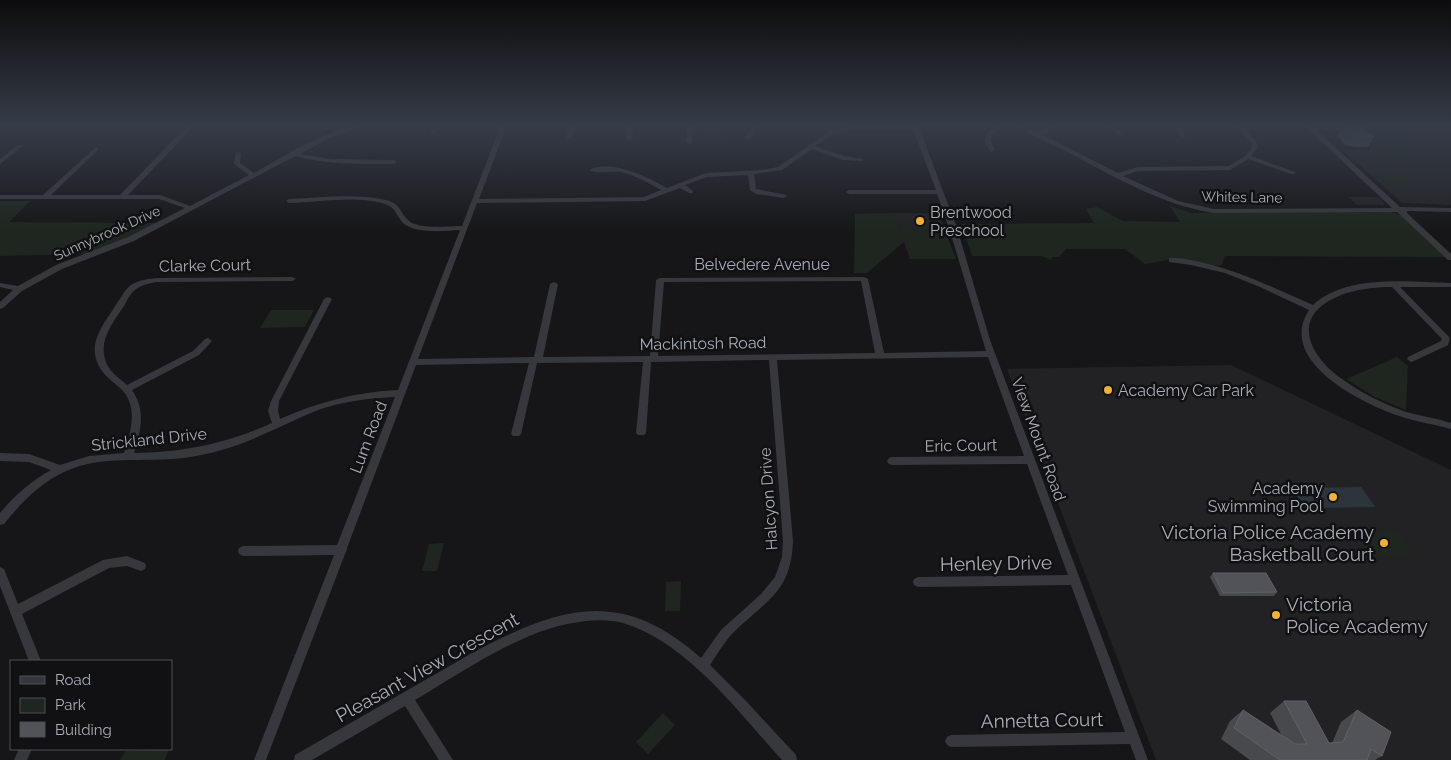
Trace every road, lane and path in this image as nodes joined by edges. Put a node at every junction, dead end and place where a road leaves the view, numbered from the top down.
1 (85, 160) edge
2 (158, 160) edge
3 (237, 160) edge
4 (281, 160) edge
5 (317, 160) edge
6 (491, 160) edge
7 (792, 160) edge
8 (928, 160) edge
9 (1088, 160) edge
10 (1242, 160) edge
11 (1257, 160) edge
12 (1345, 160) edge
13 (394, 162) dead end
14 (592, 170) dead end
15 (751, 173) junction
16 (1293, 173) dead end
17 (253, 174) junction
18 (1118, 175) junction
19 (680, 185) junction
20 (667, 191) junction
21 (691, 192) dead end
22 (849, 192) dead end
23 (939, 192) junction
24 (784, 196) dead end
25 (0, 197) edge
26 (45, 197) junction
27 (122, 197) junction
28 (476, 201) junction
29 (289, 202) dead end
30 (190, 208) junction
31 (1399, 210) junction
32 (1451, 210) edge
33 (464, 228) junction
34 (1451, 258) edge
35 (1172, 260) dead end
36 (292, 279) dead end
37 (554, 284) dead end
38 (1451, 285) edge
39 (0, 286) edge
40 (1395, 286) junction
41 (20, 289) junction
42 (328, 299) dead end
43 (0, 306) edge
44 (1314, 309) junction
45 (208, 341) dead end
46 (992, 354) junction
47 (880, 356) junction
48 (773, 357) junction
49 (650, 358) junction
50 (1412, 359) dead end
51 (536, 360) junction
52 (414, 362) junction
53 (127, 389) junction
54 (402, 393) junction
55 (278, 424) junction
56 (1451, 426) edge
57 (641, 433) dead end
58 (516, 434) dead end
59 (128, 455) junction
60 (0, 457) edge
61 (1030, 460) junction
62 (892, 461) dead end
63 (60, 469) junction
64 (0, 521) edge
65 (342, 550) junction
66 (243, 551) dead end
67 (141, 566) dead end
68 (0, 572) edge
69 (1075, 580) junction
70 (918, 582) dead end
71 (15, 612) junction
72 (35, 660) edge
73 (702, 667) junction
74 (407, 698) junction
75 (1134, 738) junction
76 (951, 741) dead end
77 (260, 760) edge
78 (300, 760) edge
79 (447, 760) edge
80 (791, 760) edge
81 (1142, 760) edge

1 - 26 street
2 - 27 street
3 - 17 street
4 - 17 street, Sunnybrook Drive
5 - 13 street
6 - 28 street, Lum Road
7 - 15 street
8 - 23 street, View Mount Road
9 - 18 street, Whites Lane
10 - 18 street
11 - 16 street
12 - 31 street
14 - 20 street
15 - 19 street
15 - 24 street
17 - 30 street, Sunnybrook Drive
18 - 31 street, Whites Lane
19 - 20 street
19 - 21 street
20 - 28 street
22 - 23 street
23 - 46 street, View Mount Road
25 - 26 street
26 - 27 street
27 - 30 street
28 - 33 street, Lum Road
29 - 33 street
30 - 41 street, Sunnybrook Drive
31 - 32 street, Whites Lane
31 - 34 street
33 - 52 street, Lum Road
35 - 44 street
36 - 53 street, Clarke Court
37 - 51 street
38 - 40 street
39 - 41 street
40 - 44 street
40 - 50 street
41 - 43 street, Sunnybrook Drive
42 - 55 street
44 - 56 street
45 - 53 street
46 - 47 street, Mackintosh Road
46 - 61 street, View Mount Road
47 - 48 street, Mackintosh Road
47 - 49 street, Belvedere Avenue
48 - 49 street, Mackintosh Road
48 - 73 street, Halcyon Drive
49 - 51 street, Mackintosh Road
49 - 57 street
51 - 52 street, Mackintosh Road
51 - 58 street
52 - 54 street, Lum Road
53 - 59 street, Clarke Court
54 - 55 street, Strickland Drive
54 - 65 street, Lum Road
55 - 59 street, Strickland Drive
59 - 63 street, Strickland Drive
60 - 63 street
61 - 62 street, Eric Court
61 - 69 street, View Mount Road
63 - 64 street, Strickland Drive
65 - 66 street
65 - 77 street, Lum Road
67 - 71 street
68 - 71 street
69 - 70 street, Henley Drive
69 - 75 street, View Mount Road
71 - 72 street
73 - 74 street, Pleasant View Crescent
73 - 80 street, Pleasant View Crescent
74 - 78 street, Pleasant View Crescent
74 - 79 street
75 - 76 street, Annetta Court
75 - 81 street, View Mount Road

